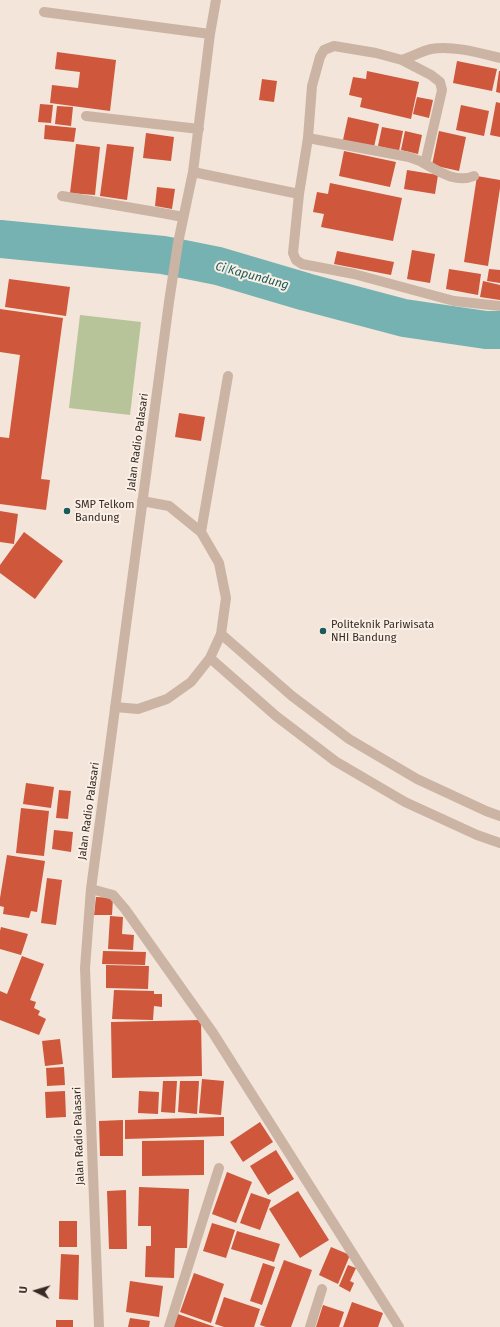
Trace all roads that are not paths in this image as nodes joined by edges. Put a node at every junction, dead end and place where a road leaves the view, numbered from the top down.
1 (216, 0) edge
2 (44, 12) dead end
3 (210, 34) junction
4 (500, 58) edge
5 (402, 60) junction
6 (86, 116) dead end
7 (199, 129) junction
8 (308, 138) junction
9 (425, 164) junction
10 (193, 172) junction
11 (474, 176) dead end
12 (299, 194) junction
13 (62, 196) dead end
14 (183, 217) junction
15 (500, 306) edge
16 (228, 376) dead end
17 (142, 502) junction
18 (201, 532) junction
19 (221, 634) junction
20 (210, 658) junction
21 (115, 707) junction
22 (500, 816) edge
23 (500, 843) edge
24 (91, 889) junction
25 (220, 1168) dead end
26 (322, 1288) dead end
27 (99, 1327) edge
28 (169, 1327) edge
29 (310, 1327) edge
30 (399, 1327) edge

1 - 3 street, Jalan Radio Palasari
2 - 3 street
3 - 7 street, Jalan Radio Palasari
4 - 5 street
5 - 8 street
5 - 9 street
6 - 7 street
7 - 10 street, Jalan Radio Palasari
8 - 9 street
8 - 12 street
9 - 11 street
10 - 12 street
10 - 14 street, Jalan Radio Palasari
12 - 15 street
13 - 14 street
14 - 17 street, Jalan Radio Palasari
16 - 18 street
17 - 18 street
17 - 21 street, Jalan Radio Palasari
18 - 19 street
19 - 20 street
19 - 22 street
20 - 21 street
20 - 23 street
21 - 24 street, Jalan Radio Palasari
24 - 27 street, Jalan Radio Palasari
24 - 30 street
25 - 28 street
26 - 29 street

